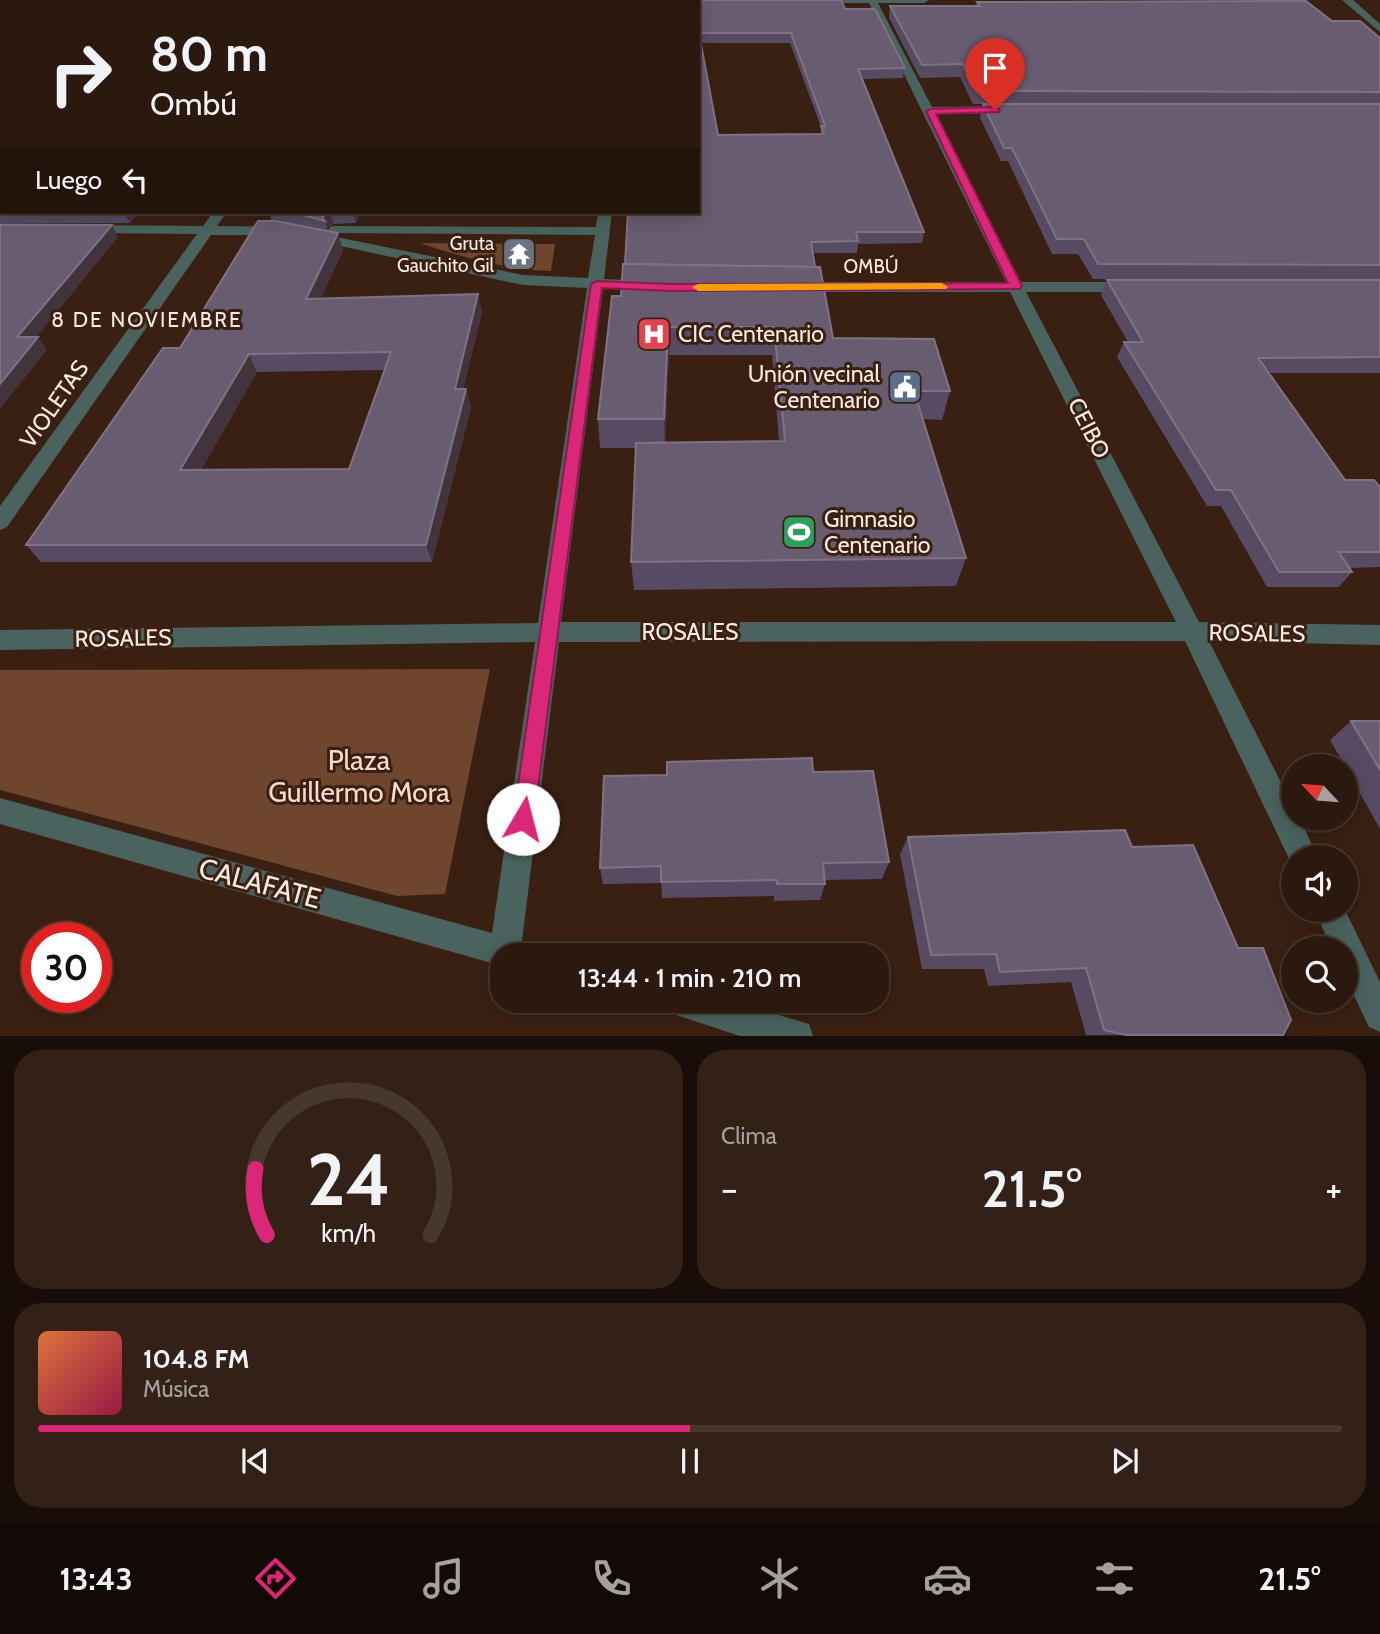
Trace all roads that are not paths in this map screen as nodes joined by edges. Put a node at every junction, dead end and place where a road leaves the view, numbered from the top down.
1 (803, 0) edge
2 (873, 0) edge
3 (924, 0) edge
4 (1347, 0) edge
5 (1380, 29) edge
6 (1017, 110) edge
7 (931, 111) junction
8 (219, 214) edge
9 (604, 214) edge
10 (66, 229) edge
11 (208, 229) junction
12 (282, 231) junction
13 (603, 231) junction
14 (597, 284) junction
15 (1016, 286) junction
16 (1151, 286) edge
17 (671, 287) edge
18 (780, 287) edge
19 (0, 522) edge
20 (549, 632) junction
21 (1194, 632) junction
22 (1380, 635) edge
23 (0, 640) edge
24 (0, 811) edge
25 (1298, 845) edge
26 (1335, 922) edge
27 (514, 943) edge
28 (490, 947) edge
29 (720, 1013) edge
30 (1380, 1016) edge
31 (797, 1035) edge

1 - 2 street
2 - 3 street
2 - 7 street, CEIBO
4 - 5 street
6 - 7 street
7 - 15 street, CEIBO
8 - 11 street, VIOLETAS
9 - 13 street
10 - 11 street
11 - 12 street
11 - 19 street, VIOLETAS
12 - 13 street
12 - 14 street
13 - 14 street
14 - 17 street
14 - 20 street
15 - 16 street, OMBÚ
15 - 18 street, OMBÚ
15 - 21 street, CEIBO
20 - 21 street, ROSALES
20 - 23 street, ROSALES
20 - 27 street
21 - 22 street, ROSALES
21 - 25 street, CEIBO
24 - 28 street, CALAFATE
26 - 30 street
29 - 31 street

